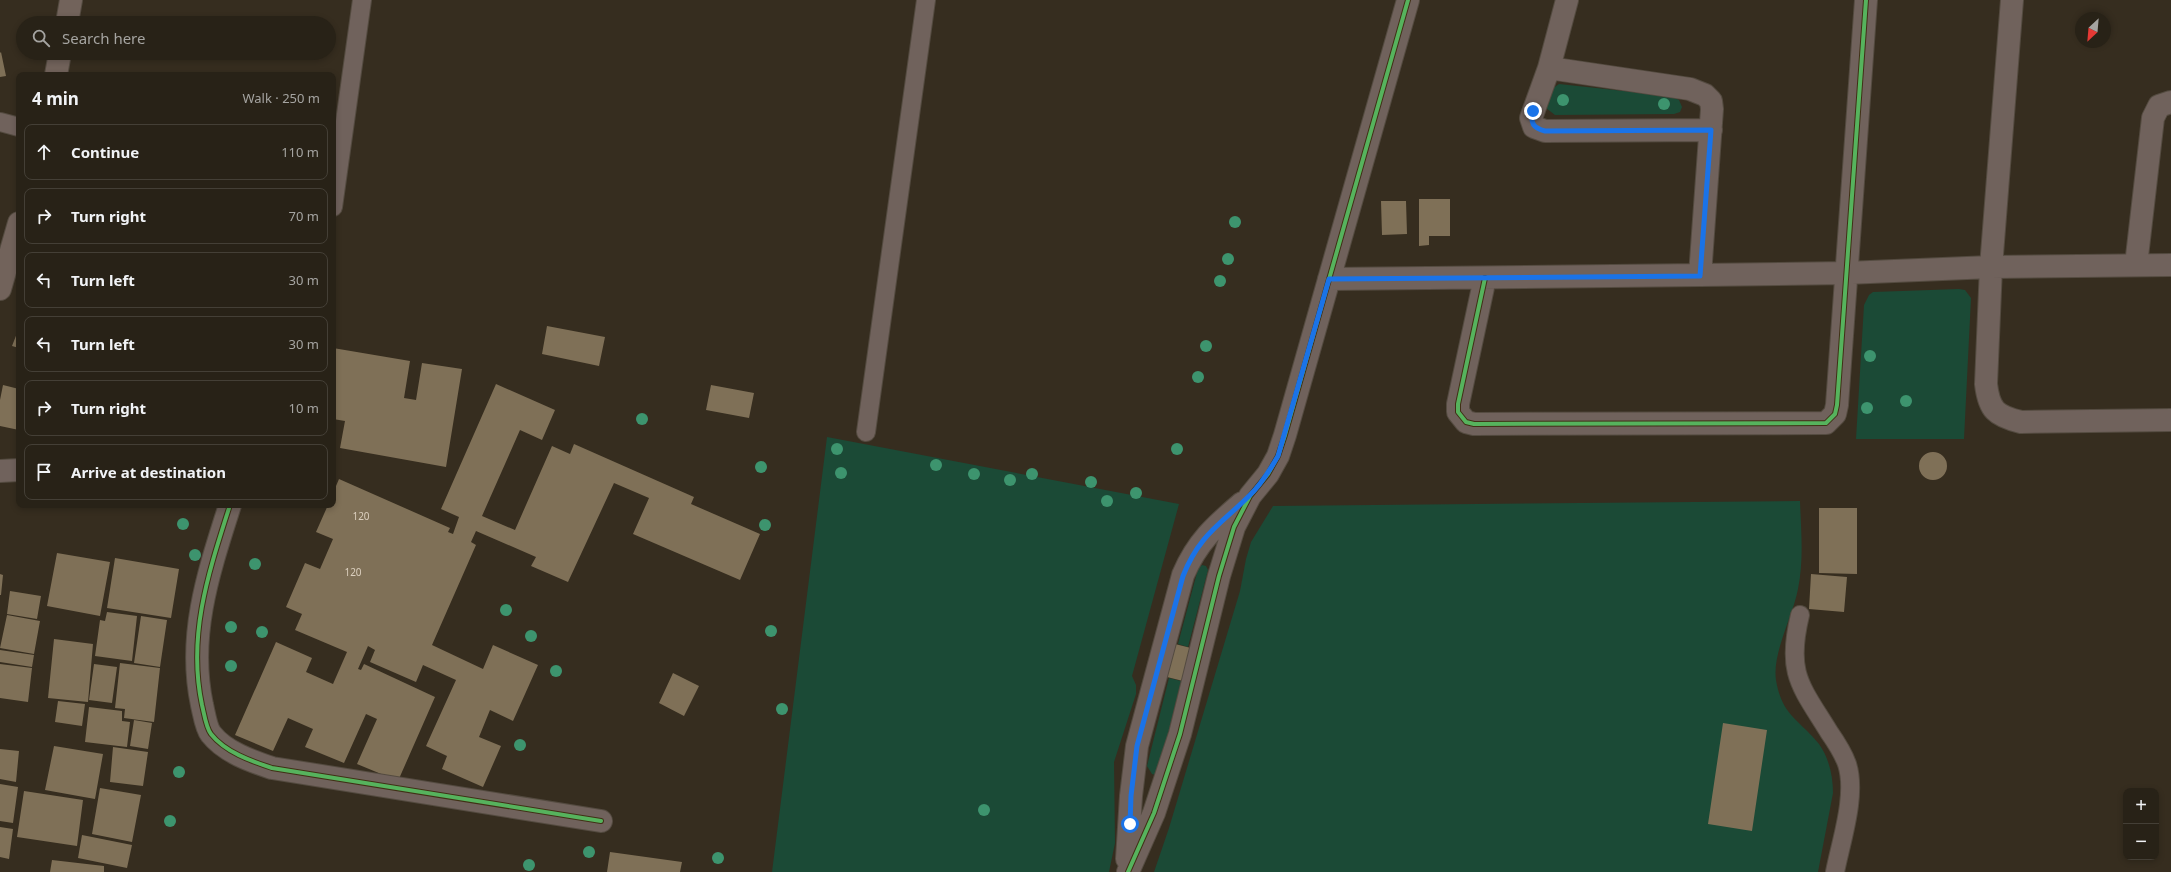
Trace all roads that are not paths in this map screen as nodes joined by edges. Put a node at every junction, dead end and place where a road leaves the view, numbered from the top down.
1 (71, 0) edge
2 (362, 0) edge
3 (926, 0) edge
4 (1408, 0) edge
5 (1567, 0) edge
6 (1866, 0) edge
7 (2012, 0) edge
8 (68, 16) edge
9 (59, 60) edge
10 (1549, 68) junction
11 (57, 72) edge
12 (2171, 102) edge
13 (0, 122) edge
14 (16, 126) edge
15 (1711, 130) junction
16 (336, 186) edge
17 (16, 234) edge
18 (2136, 265) junction
19 (2171, 265) edge
20 (1990, 267) junction
21 (1846, 273) junction
22 (1700, 276) junction
23 (1484, 278) junction
24 (1329, 279) junction
25 (0, 289) edge
26 (2171, 420) edge
27 (866, 432) dead end
28 (16, 470) edge
29 (0, 471) edge
30 (1250, 496) junction
31 (229, 508) edge
32 (1800, 615) dead end
33 (600, 821) dead end
34 (1127, 872) edge
35 (1835, 872) edge

1 - 8 street
2 - 16 lane
3 - 27 lane
4 - 24 street
5 - 10 street
6 - 21 street
7 - 20 street
9 - 11 street
10 - 15 street
10 - 15 street
12 - 18 street
13 - 14 lane
15 - 22 street
17 - 25 street
18 - 19 street
18 - 20 street
20 - 21 street
20 - 26 street
21 - 22 street
21 - 23 street
22 - 23 street
23 - 24 street
24 - 30 street
28 - 29 street
30 - 34 street
30 - 34 street
31 - 33 street
32 - 35 lane

